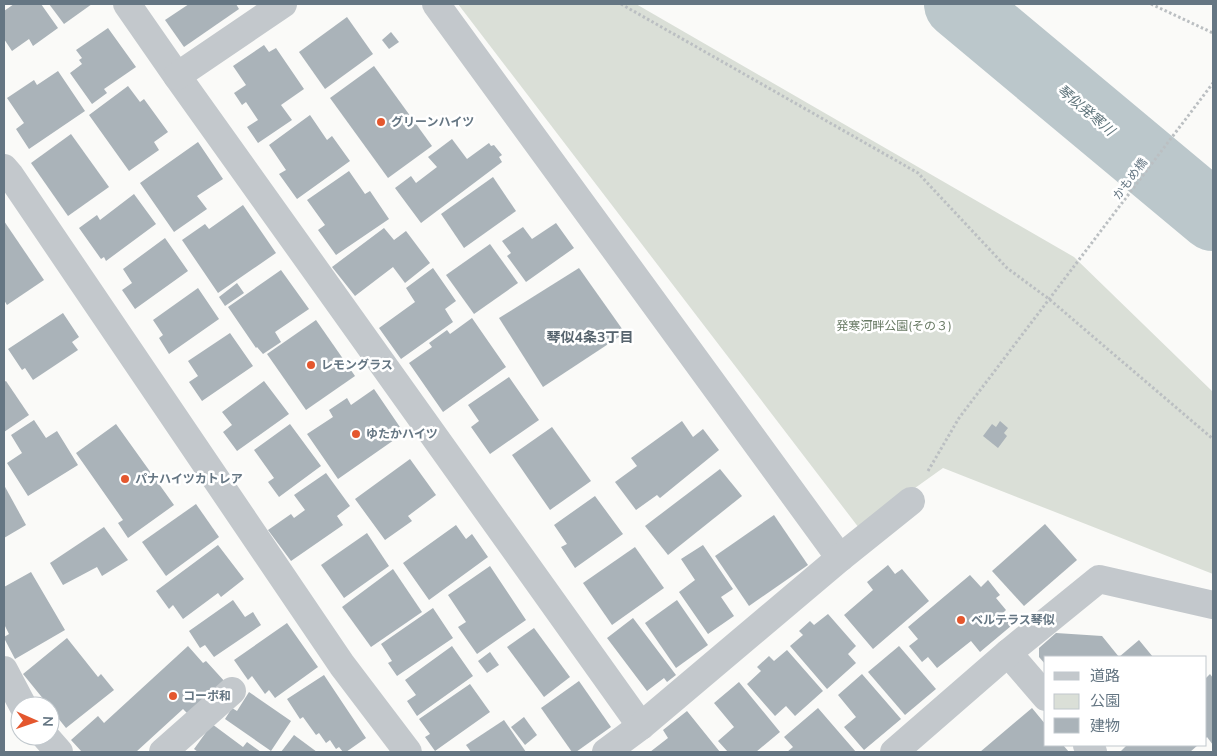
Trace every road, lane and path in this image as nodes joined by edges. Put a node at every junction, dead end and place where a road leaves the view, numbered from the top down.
1 (127, 4) edge
2 (283, 4) edge
3 (436, 4) edge
4 (621, 4) edge
5 (1151, 4) edge
6 (1213, 33) edge
7 (177, 76) junction
8 (1213, 83) edge
9 (4, 168) edge
10 (1049, 299) junction
11 (1213, 439) edge
12 (912, 501) joint
13 (840, 558) junction
14 (1213, 605) edge
15 (1008, 653) junction
16 (4, 670) edge
17 (232, 691) dead end
18 (1044, 695) edge
19 (18, 696) edge
20 (641, 726) junction
21 (163, 752) edge
22 (408, 752) edge
23 (606, 752) edge
24 (894, 752) edge

1 - 7 street
2 - 7 street
3 - 13 street
4 - 10 path
5 - 6 path
7 - 20 street
8 - 10 path, かもめ橋
9 - 22 street
10 - 11 path
10 - 12 path, かもめ橋
12 - 13 street
13 - 20 street
14 - 15 street
15 - 18 street
15 - 24 street
16 - 19 street
17 - 21 street
20 - 23 street

